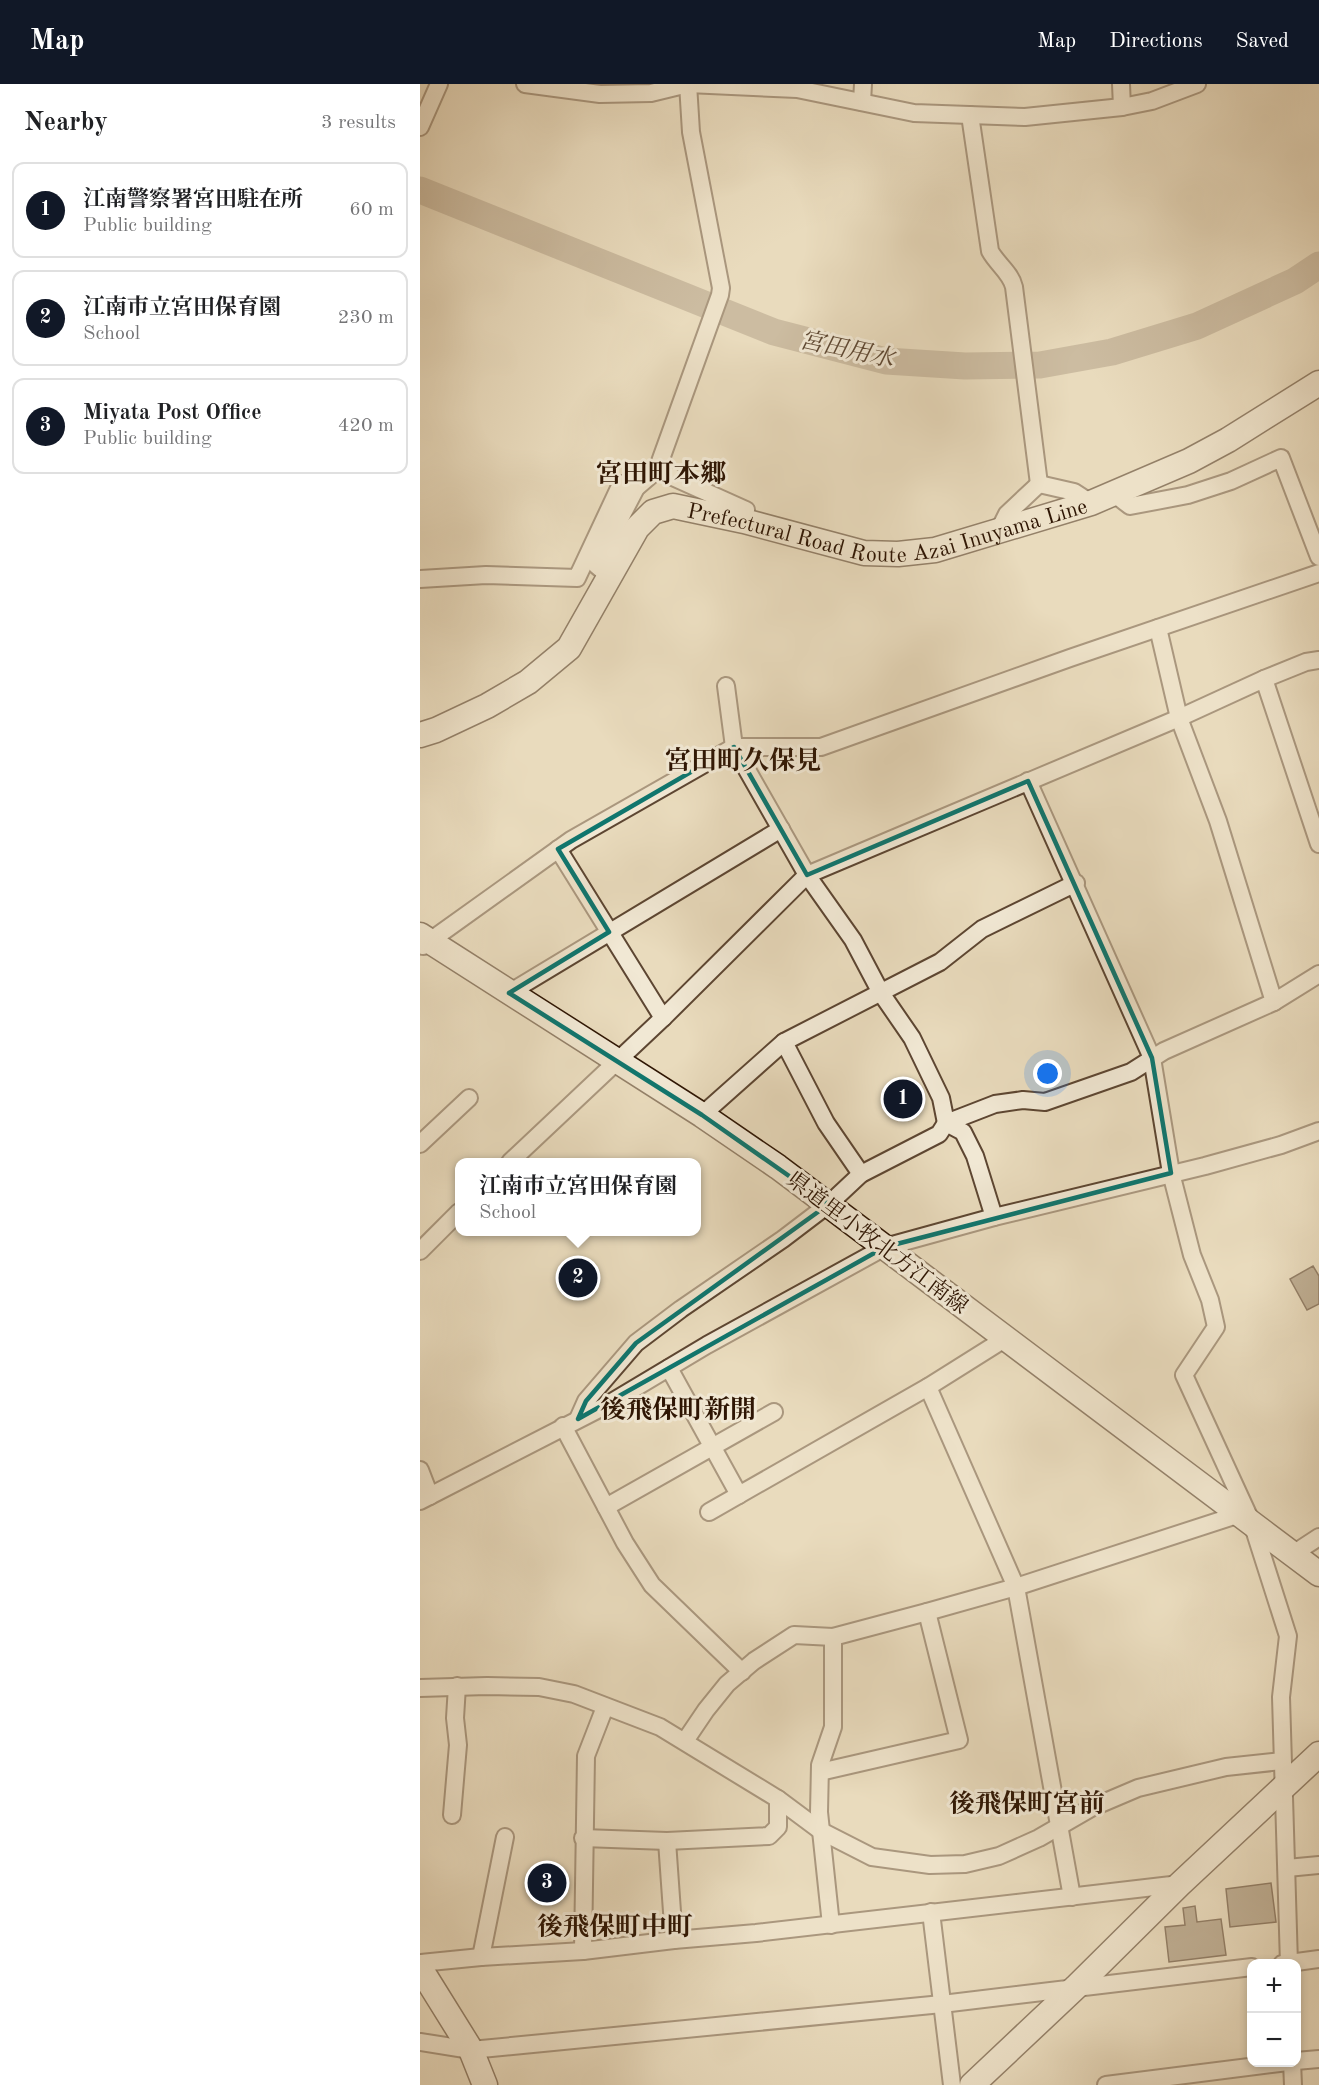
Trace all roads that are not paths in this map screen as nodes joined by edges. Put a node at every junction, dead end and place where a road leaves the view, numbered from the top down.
1 (439, 84) edge
2 (525, 84) edge
3 (688, 84) edge
4 (863, 84) edge
5 (1121, 84) edge
6 (1195, 85) edge
7 (564, 87) edge
8 (862, 102) junction
9 (1122, 107) junction
10 (970, 115) junction
11 (420, 127) edge
12 (1319, 383) edge
13 (657, 470) junction
14 (1039, 484) junction
15 (636, 488) junction
16 (1113, 493) junction
17 (1091, 503) junction
18 (744, 521) junction
19 (999, 532) junction
20 (1319, 556) edge
21 (1319, 573) edge
22 (609, 576) junction
23 (420, 579) edge
24 (1158, 628) junction
25 (1319, 660) edge
26 (1264, 679) junction
27 (726, 686) dead end
28 (1179, 718) junction
29 (420, 735) edge
30 (734, 747) junction
31 (1028, 781) junction
32 (782, 829) junction
33 (1319, 844) edge
34 (558, 849) junction
35 (807, 875) junction
36 (1076, 884) junction
37 (609, 932) junction
38 (424, 942) edge
39 (1319, 974) edge
40 (509, 993) junction
41 (881, 993) junction
42 (1274, 1002) junction
43 (663, 1018) junction
44 (784, 1042) junction
45 (1152, 1058) junction
46 (617, 1061) junction
47 (469, 1098) dead end
48 (702, 1115) junction
49 (946, 1123) junction
50 (1319, 1131) edge
51 (420, 1144) edge
52 (514, 1158) edge
53 (1171, 1173) junction
54 (861, 1174) junction
55 (829, 1204) junction
56 (455, 1216) edge
57 (994, 1217) junction
58 (885, 1247) junction
59 (420, 1251) edge
60 (1006, 1338) junction
61 (669, 1368) junction
62 (928, 1387) junction
63 (774, 1412) dead end
64 (571, 1423) junction
65 (712, 1448) junction
66 (420, 1470) edge
67 (738, 1496) junction
68 (425, 1499) edge
69 (606, 1507) junction
70 (709, 1512) dead end
71 (1246, 1519) junction
72 (1319, 1537) edge
73 (1293, 1554) junction
74 (1319, 1574) edge
75 (1016, 1587) junction
76 (927, 1612) junction
77 (833, 1637) junction
78 (742, 1672) junction
79 (457, 1686) junction
80 (420, 1688) edge
81 (605, 1707) junction
82 (685, 1742) junction
83 (1319, 1754) edge
84 (1282, 1761) junction
85 (820, 1772) junction
86 (1284, 1787) junction
87 (778, 1799) junction
88 (452, 1815) dead end
89 (1060, 1826) junction
90 (821, 1831) junction
91 (505, 1837) dead end
92 (584, 1838) junction
93 (668, 1841) junction
94 (1319, 1865) edge
95 (1287, 1868) junction
96 (1180, 1884) junction
97 (1072, 1897) junction
98 (931, 1912) junction
99 (831, 1925) junction
100 (674, 1940) junction
101 (583, 1951) junction
102 (481, 1957) junction
103 (1289, 1959) edge
104 (1319, 1959) edge
105 (1301, 1961) edge
106 (420, 1965) edge
107 (1247, 1967) edge
108 (1076, 1987) junction
109 (942, 2004) junction
110 (420, 2042) edge
111 (471, 2050) junction
112 (1319, 2059) edge
113 (1301, 2061) edge
114 (1250, 2067) edge
115 (1291, 2067) edge
116 (485, 2085) edge
117 (952, 2085) edge
118 (972, 2085) edge
119 (1106, 2085) edge
120 (1293, 2085) edge

1 - 11 street
2 - 7 street
3 - 7 street
3 - 8 street
3 - 13 street
4 - 8 street
5 - 9 street
6 - 9 street
8 - 10 street
9 - 10 street
10 - 14 street
12 - 16 main road, Prefectural Road Route Azai Inuyama Line
13 - 15 street
13 - 18 street
14 - 17 street
14 - 19 street
15 - 22 street
15 - 23 street
16 - 17 main road, Prefectural Road Route Azai Inuyama Line
16 - 20 street
17 - 19 main road, Prefectural Road Route Azai Inuyama Line
18 - 19 main road, Prefectural Road Route Azai Inuyama Line
18 - 22 main road, Prefectural Road Route Azai Inuyama Line
21 - 24 street
22 - 29 main road, Prefectural Road Route Azai Inuyama Line
24 - 28 street
24 - 30 street
25 - 26 street
26 - 28 street
26 - 33 street
27 - 30 street
28 - 31 street
28 - 42 street
30 - 32 street
30 - 34 street
31 - 35 street
31 - 36 street
32 - 35 street
32 - 37 street
34 - 37 street
34 - 38 street
35 - 41 street
35 - 43 street
36 - 41 street
36 - 45 street
37 - 40 street
37 - 43 street
38 - 40 main road, 県道里小牧北方江南線
39 - 42 street
40 - 46 main road, 県道里小牧北方江南線
41 - 44 street
41 - 49 street
42 - 45 street
43 - 46 street
44 - 48 street
44 - 54 street
45 - 49 street
45 - 53 street
46 - 48 main road, 県道里小牧北方江南線
46 - 52 street
47 - 51 street
48 - 55 main road, 県道里小牧北方江南線
49 - 54 street
49 - 57 street
50 - 53 street
53 - 57 street
53 - 71 street
54 - 55 street
55 - 58 main road, 県道里小牧北方江南線
55 - 64 street
56 - 59 street
57 - 58 street
58 - 60 main road, 県道里小牧北方江南線
58 - 61 street
60 - 62 street
60 - 71 main road, 県道里小牧北方江南線
61 - 64 street
61 - 65 street
62 - 67 street
62 - 75 street
63 - 65 street
64 - 68 street
64 - 69 street
65 - 67 street
65 - 69 street
66 - 68 street
67 - 70 street
69 - 78 street
71 - 73 main road, 県道里小牧北方江南線
71 - 75 street
71 - 84 street
72 - 73 street
73 - 74 main road, 県道里小牧北方江南線
75 - 76 street
75 - 89 street
76 - 77 street
76 - 85 street
77 - 78 street
77 - 85 street
78 - 82 street
79 - 80 street
79 - 81 street
79 - 88 street
81 - 82 street
81 - 92 street
82 - 87 street
83 - 86 main road
84 - 86 street
84 - 89 street
85 - 90 street
86 - 95 street
86 - 96 main road
87 - 90 street
87 - 93 street
89 - 90 street
89 - 97 street
90 - 99 street
91 - 102 street
92 - 93 street
92 - 101 street
93 - 100 street
94 - 95 street
95 - 103 street
96 - 97 street
96 - 108 main road
97 - 98 street
98 - 99 street
98 - 109 street
99 - 100 street
100 - 101 street
101 - 102 street
102 - 106 street
104 - 105 street
106 - 111 main road
107 - 108 street
108 - 109 street
108 - 118 main road
109 - 111 street
109 - 117 street
110 - 111 street
111 - 116 main road
112 - 113 street
114 - 119 street
115 - 120 street

